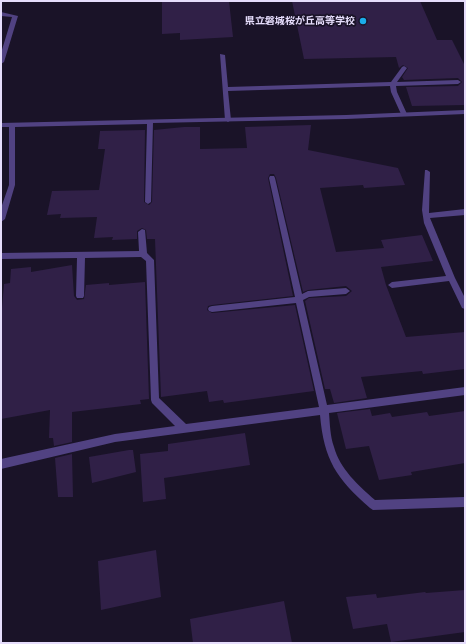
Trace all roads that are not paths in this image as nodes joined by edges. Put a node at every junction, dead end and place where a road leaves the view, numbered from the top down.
1 (1, 14) edge
2 (222, 55) dead end
3 (1, 62) edge
4 (404, 68) dead end
5 (458, 82) dead end
6 (393, 84) junction
7 (225, 89) junction
8 (465, 112) edge
9 (404, 114) junction
10 (228, 120) junction
11 (150, 121) junction
12 (1, 125) edge
13 (12, 126) junction
14 (427, 172) dead end
15 (272, 178) dead end
16 (148, 202) dead end
17 (465, 212) edge
18 (427, 216) junction
19 (1, 220) edge
20 (142, 232) dead end
21 (142, 254) junction
22 (81, 255) junction
23 (1, 256) edge
24 (451, 278) junction
25 (392, 285) dead end
26 (346, 291) dead end
27 (80, 296) dead end
28 (299, 299) junction
29 (465, 306) edge
30 (212, 309) dead end
31 (465, 391) edge
32 (324, 410) junction
33 (185, 429) junction
34 (1, 464) edge
35 (465, 502) edge

1 - 3 street
2 - 7 street
4 - 6 street
5 - 6 street
6 - 7 street
6 - 9 street
7 - 10 street
8 - 9 street
9 - 10 street
10 - 11 street
11 - 13 street
11 - 16 street
12 - 13 street
13 - 19 street
14 - 18 street
15 - 28 street
17 - 18 street
18 - 24 street
20 - 21 street
21 - 22 street
21 - 33 street
22 - 23 street
22 - 27 street
24 - 25 street
24 - 29 street
26 - 28 street
28 - 30 street
28 - 32 street
31 - 32 street
32 - 33 street
32 - 35 street
33 - 34 street

